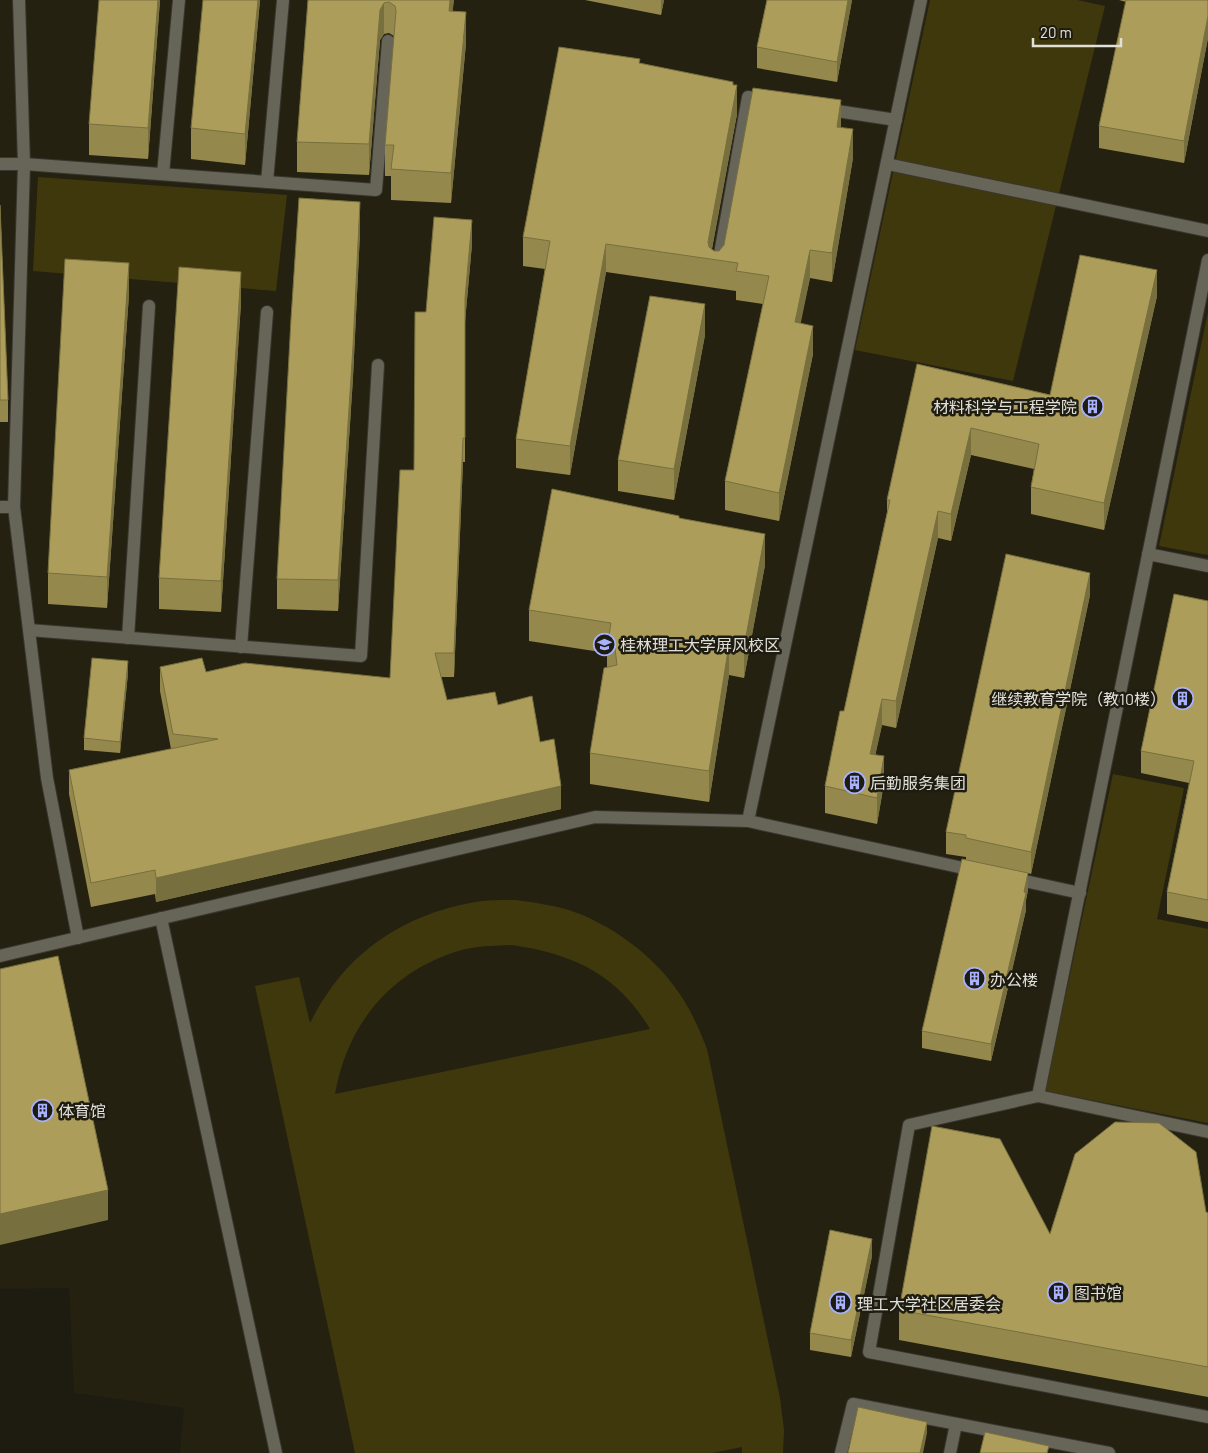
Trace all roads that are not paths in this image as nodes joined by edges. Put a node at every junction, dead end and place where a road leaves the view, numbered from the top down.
1 (19, 0) edge
2 (179, 0) edge
3 (283, 0) edge
4 (921, 0) edge
5 (388, 41) dead end
6 (778, 102) edge
7 (807, 106) edge
8 (896, 120) junction
9 (0, 164) edge
10 (24, 164) junction
11 (887, 164) junction
12 (164, 174) junction
13 (267, 182) junction
14 (1208, 231) edge
15 (1208, 260) edge
16 (716, 272) edge
17 (150, 306) dead end
18 (267, 312) dead end
19 (378, 365) dead end
20 (0, 507) edge
21 (14, 507) junction
22 (1148, 554) junction
23 (1208, 566) edge
24 (28, 630) junction
25 (128, 638) junction
26 (241, 647) junction
27 (748, 821) junction
28 (1080, 893) junction
29 (160, 918) junction
30 (78, 938) junction
31 (0, 956) edge
32 (1038, 1096) junction
33 (1208, 1132) edge
34 (1208, 1417) edge
35 (956, 1424) junction
36 (1077, 1450) edge
37 (276, 1453) edge
38 (841, 1453) edge
39 (950, 1453) edge
40 (1109, 1453) edge

1 - 10 lane
2 - 12 lane
3 - 13 lane
4 - 8 lane
5 - 13 lane
6 - 16 lane
7 - 8 lane
8 - 11 lane
9 - 10 lane
10 - 12 lane
10 - 21 lane
11 - 14 lane
11 - 27 lane
12 - 13 lane
15 - 22 lane
17 - 25 lane
18 - 26 lane
19 - 26 lane
20 - 21 lane
21 - 24 lane
22 - 23 lane
22 - 28 lane
24 - 25 lane
24 - 30 lane
25 - 26 lane
27 - 28 lane
27 - 29 lane
28 - 32 lane
29 - 30 lane
29 - 37 lane
30 - 31 lane
32 - 33 lane
32 - 34 lane
35 - 36 lane
35 - 38 lane
35 - 39 lane
36 - 40 lane

